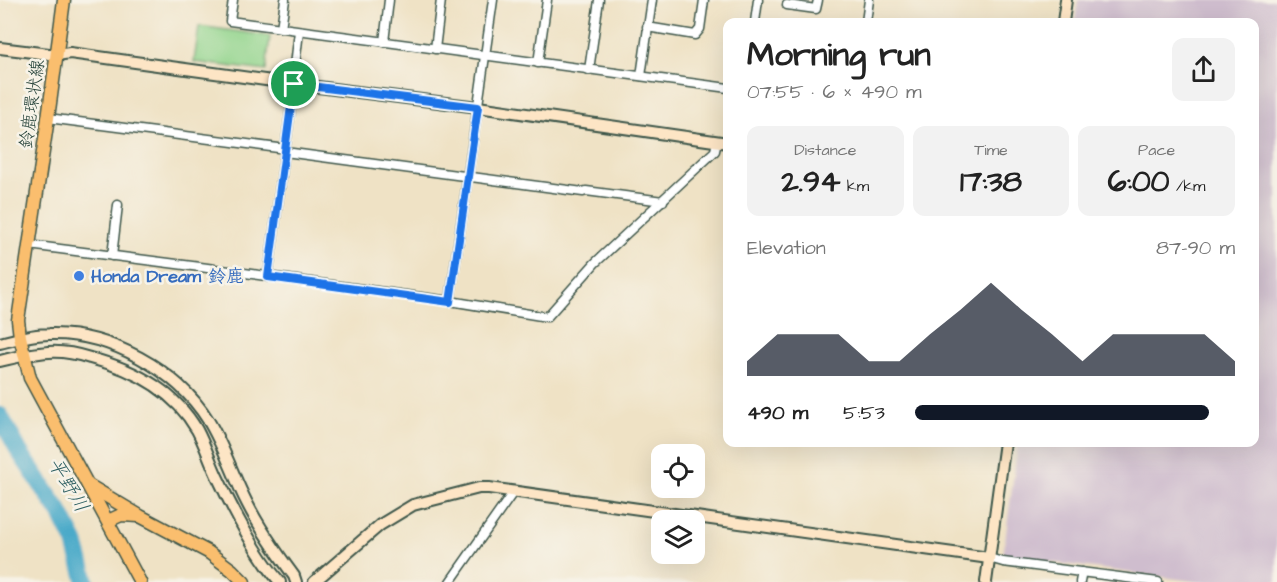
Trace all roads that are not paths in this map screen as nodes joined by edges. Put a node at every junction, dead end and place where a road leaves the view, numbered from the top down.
1 (64, 0) edge
2 (233, 0) edge
3 (285, 0) edge
4 (389, 0) edge
5 (441, 0) edge
6 (493, 0) edge
7 (547, 0) edge
8 (599, 0) edge
9 (652, 0) edge
10 (704, 0) edge
11 (758, 0) edge
12 (818, 0) edge
13 (869, 0) edge
14 (1066, 0) edge
15 (787, 5) dead end
16 (756, 18) edge
17 (867, 18) edge
18 (1064, 18) edge
19 (647, 27) junction
20 (281, 28) junction
21 (299, 31) junction
22 (384, 42) junction
23 (0, 48) edge
24 (435, 49) junction
25 (57, 56) junction
26 (485, 56) junction
27 (538, 63) junction
28 (589, 70) junction
29 (641, 76) junction
30 (293, 84) junction
31 (723, 87) edge
32 (478, 107) junction
33 (48, 118) junction
34 (722, 142) edge
35 (286, 150) junction
36 (468, 177) junction
37 (663, 201) junction
38 (118, 205) dead end
39 (29, 245) junction
40 (112, 256) junction
41 (268, 277) junction
42 (450, 302) junction
43 (20, 338) junction
44 (0, 343) edge
45 (24, 356) junction
46 (1, 361) edge
47 (1004, 447) edge
48 (87, 484) junction
49 (514, 491) junction
50 (140, 516) junction
51 (108, 521) junction
52 (989, 558) junction
53 (1082, 572) junction
54 (140, 582) edge
55 (244, 582) edge
56 (280, 582) edge
57 (296, 582) edge
58 (314, 582) edge
59 (450, 582) edge
60 (986, 582) edge
61 (1080, 582) edge
62 (1158, 582) edge

1 - 25 main road, 鈴鹿環状線
2 - 20 street
3 - 20 street
4 - 22 street
5 - 24 street
6 - 26 street
7 - 27 street
8 - 28 street
9 - 19 street
10 - 19 street
11 - 16 street
12 - 15 street
13 - 17 street
14 - 18 street
19 - 29 street
20 - 21 street
21 - 22 street
21 - 30 street
22 - 24 street
23 - 25 street
24 - 26 street
25 - 30 street
25 - 33 main road, 鈴鹿環状線
26 - 27 street
26 - 32 street
27 - 28 street
28 - 29 street
29 - 31 street
30 - 32 street
30 - 35 street
32 - 34 street
32 - 36 street
33 - 35 street
33 - 39 main road, 鈴鹿環状線
34 - 37 street
35 - 36 street
35 - 41 street
36 - 37 street
36 - 42 street
37 - 42 street
38 - 40 street
39 - 40 street
39 - 43 main road, 鈴鹿環状線
40 - 41 street
41 - 42 street
43 - 44 street
43 - 45 main road, 鈴鹿環状線
43 - 57 street
45 - 46 street
45 - 48 main road, 鈴鹿環状線
45 - 56 street
47 - 52 street
48 - 50 main road
48 - 51 main road, 鈴鹿環状線
49 - 52 street
49 - 58 street
49 - 59 street
50 - 51 main road
50 - 55 main road
51 - 54 main road, 鈴鹿環状線
52 - 53 street
52 - 60 street
53 - 61 street
53 - 62 street

